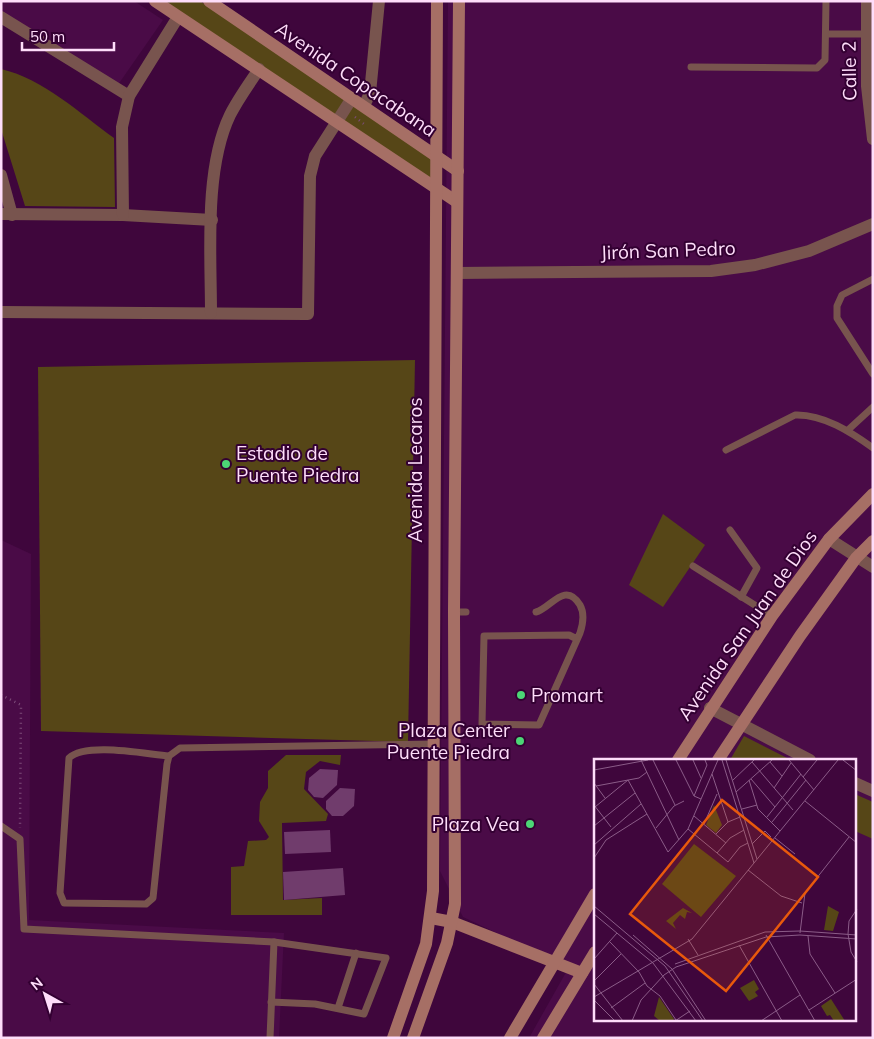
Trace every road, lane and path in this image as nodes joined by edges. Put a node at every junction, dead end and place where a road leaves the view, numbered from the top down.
1 (155, 1) edge
2 (208, 1) edge
3 (378, 1) edge
4 (437, 1) edge
5 (459, 1) edge
6 (826, 1) edge
7 (867, 1) edge
8 (1, 17) edge
9 (178, 17) junction
10 (826, 34) junction
11 (867, 34) junction
12 (691, 67) dead end
13 (259, 69) junction
14 (129, 96) junction
15 (352, 98) junction
16 (364, 106) junction
17 (338, 121) junction
18 (873, 140) edge
19 (436, 157) junction
20 (458, 171) junction
21 (1, 176) edge
22 (436, 189) junction
23 (457, 202) junction
24 (7, 215) edge
25 (123, 215) junction
26 (212, 220) junction
27 (873, 224) edge
28 (457, 273) junction
29 (873, 279) edge
30 (1, 312) edge
31 (211, 313) junction
32 (873, 374) edge
33 (873, 407) edge
34 (848, 430) junction
35 (873, 448) edge
36 (726, 450) dead end
37 (873, 494) edge
38 (730, 530) dead end
39 (829, 539) junction
40 (873, 541) edge
41 (856, 558) junction
42 (693, 566) dead end
43 (873, 567) edge
44 (741, 596) junction
45 (536, 612) dead end
46 (772, 616) junction
47 (579, 636) junction
48 (1, 695) edge
49 (710, 708) junction
50 (741, 725) junction
51 (432, 744) junction
52 (169, 756) junction
53 (679, 759) edge
54 (719, 759) edge
55 (808, 759) edge
56 (856, 784) edge
57 (873, 791) edge
58 (1, 826) edge
59 (20, 839) junction
60 (594, 896) edge
61 (431, 918) junction
62 (452, 922) junction
63 (274, 942) junction
64 (356, 954) junction
65 (594, 954) edge
66 (553, 961) junction
67 (582, 973) junction
68 (271, 1002) junction
69 (338, 1008) junction
70 (270, 1038) edge
71 (392, 1038) edge
72 (413, 1038) edge
73 (510, 1038) edge
74 (543, 1038) edge

1 - 9 main road
2 - 15 main road, Avenida Copacabana
3 - 16 street
4 - 19 main road, Avenida Lecaros
5 - 20 main road, Avenida Lecaros
6 - 10 lane
7 - 11 street, Calle 2
8 - 14 street
9 - 13 main road
9 - 14 street
10 - 11 lane
10 - 12 lane
11 - 18 street, Calle 2
13 - 17 main road
13 - 26 street
14 - 25 street
15 - 16 main road, Avenida Copacabana
15 - 17 street
16 - 19 main road, Avenida Copacabana
17 - 22 main road
17 - 31 street
19 - 20 main road, Avenida Copacabana
19 - 22 main road, Avenida Lecaros
20 - 23 main road, Avenida Lecaros
21 - 24 street
22 - 23 main road
22 - 51 main road, Avenida Lecaros
23 - 28 main road, Avenida Lecaros
24 - 25 street
25 - 26 street
26 - 31 street
27 - 28 street, Jirón San Pedro
28 - 62 main road, Avenida Lecaros
29 - 32 lane
30 - 31 street
33 - 34 lane
34 - 35 lane
34 - 36 lane
37 - 39 main road, Avenida San Juan de Dios
38 - 44 lane
39 - 41 street
39 - 46 main road, Avenida San Juan de Dios
40 - 41 main road
41 - 43 street
41 - 50 main road
42 - 44 lane
44 - 46 lane
45 - 47 lane
46 - 49 main road, Avenida San Juan de Dios
47 - 47 lane
48 - 59 path
49 - 50 street
49 - 53 main road, Avenida San Juan de Dios
50 - 54 main road
50 - 55 street
51 - 52 lane
51 - 61 main road, Avenida Lecaros
52 - 52 lane
56 - 57 street
58 - 59 lane
59 - 63 lane
60 - 66 main road
61 - 62 main road
61 - 71 main road, Avenida Lecaros
62 - 66 main road
62 - 72 main road, Avenida Lecaros
63 - 64 lane
63 - 68 lane
64 - 69 lane
64 - 69 lane
65 - 67 main road
66 - 67 main road
66 - 73 main road
67 - 74 main road
68 - 69 lane
68 - 70 lane

